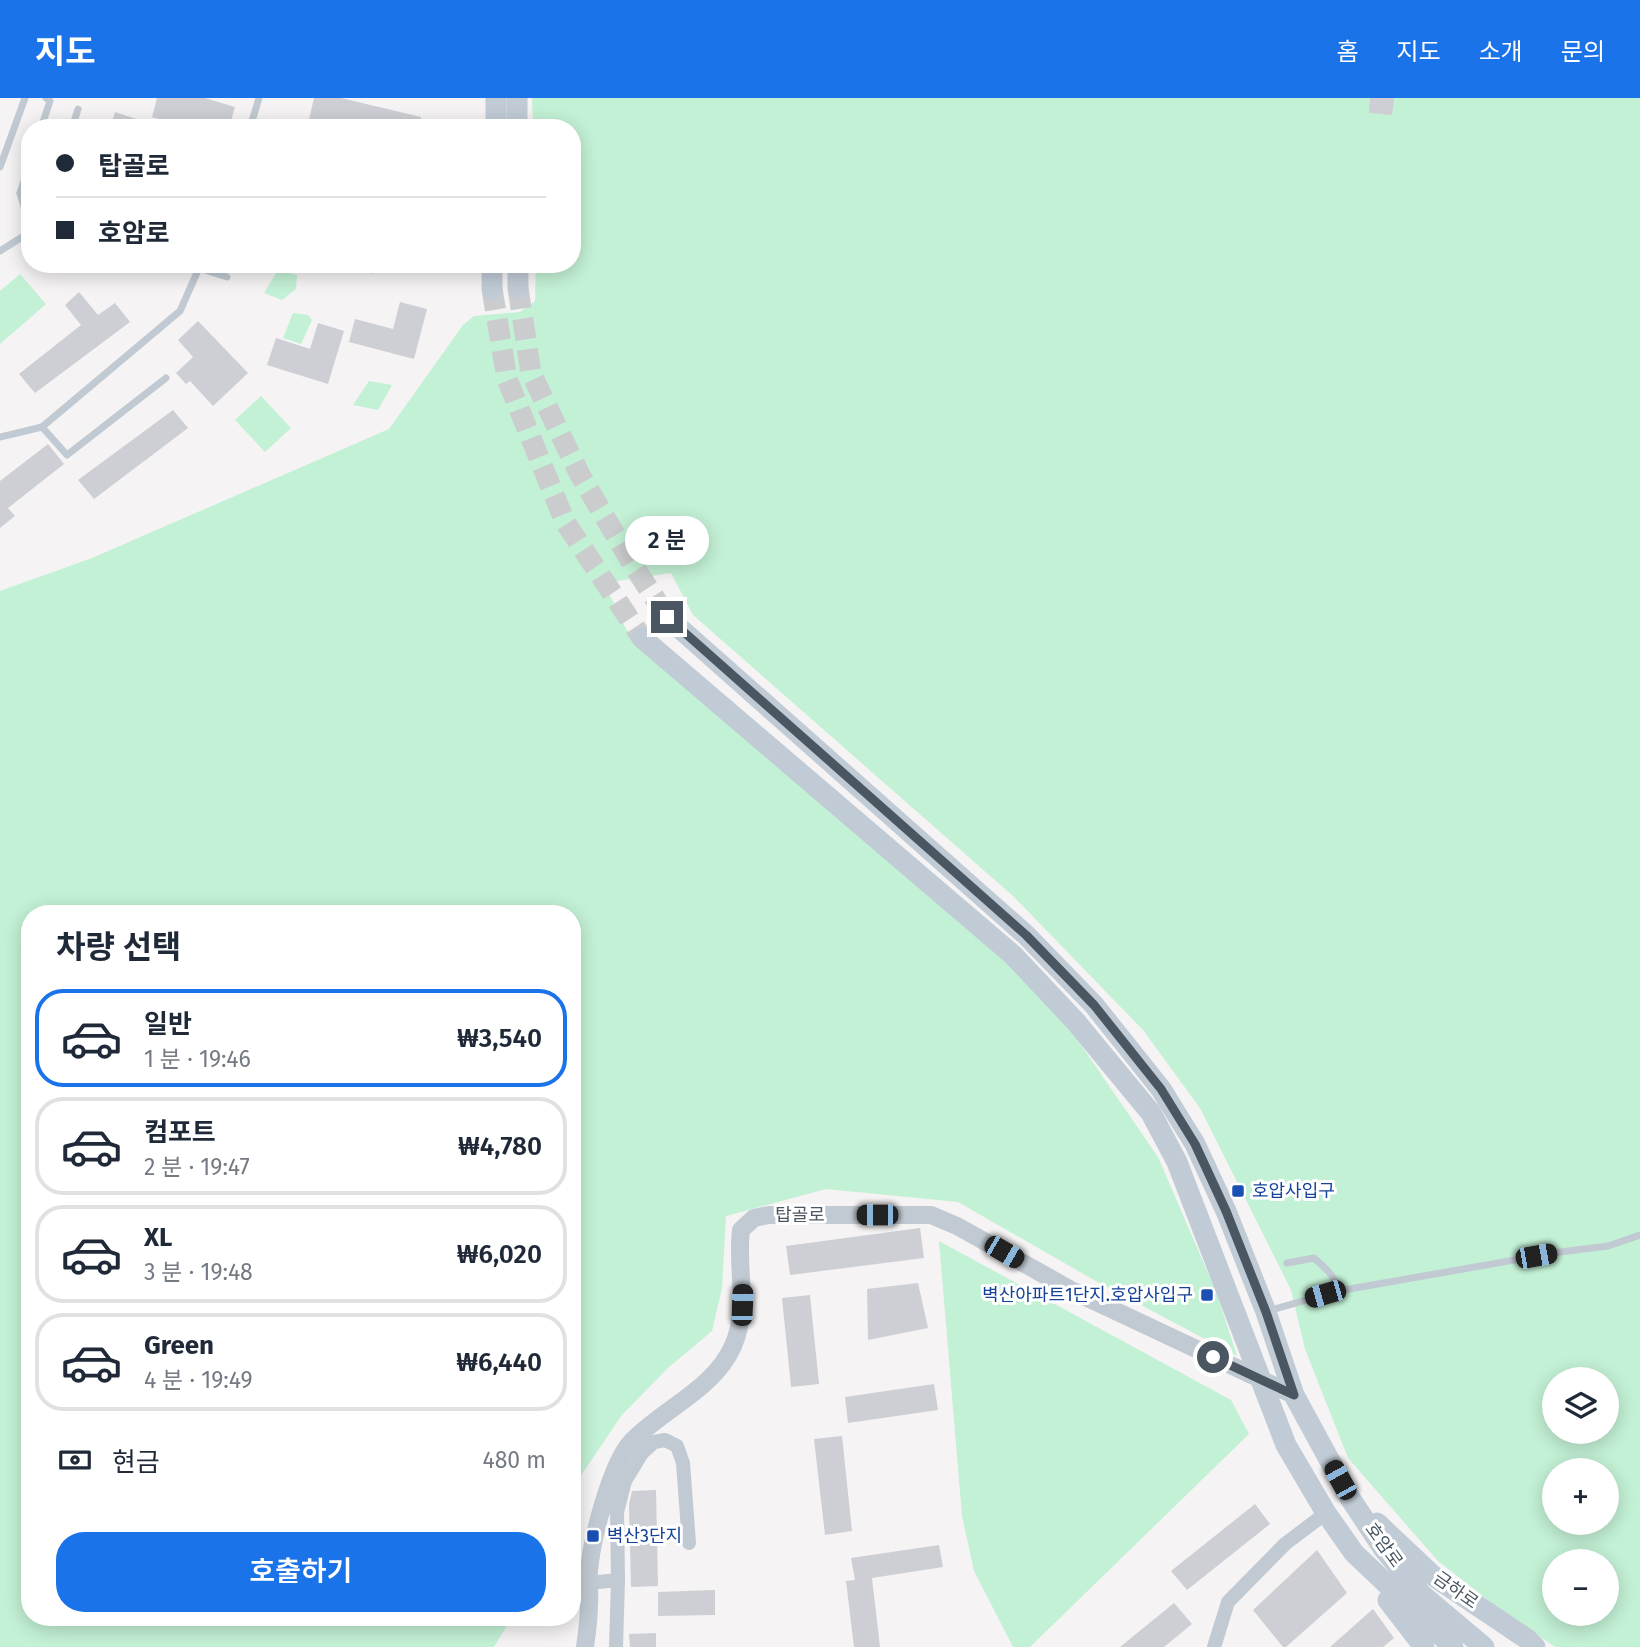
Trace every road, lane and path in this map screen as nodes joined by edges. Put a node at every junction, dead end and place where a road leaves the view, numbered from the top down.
1 (25, 98) edge
2 (46, 98) edge
3 (260, 98) edge
4 (496, 98) edge
5 (517, 98) edge
6 (78, 109) dead end
7 (44, 119) edge
8 (75, 119) edge
9 (253, 119) edge
10 (496, 119) edge
11 (517, 119) edge
12 (0, 167) edge
13 (21, 190) edge
14 (20, 193) joint
15 (21, 197) edge
16 (21, 236) edge
17 (0, 251) edge
18 (197, 273) edge
19 (217, 273) edge
20 (492, 273) edge
21 (518, 273) edge
22 (227, 277) dead end
23 (492, 289) tunnel mouth
24 (518, 289) tunnel mouth
25 (166, 378) dead end
26 (42, 427) junction
27 (1, 435) edge
28 (667, 617) tunnel mouth
29 (642, 638) tunnel mouth
30 (1640, 1235) edge
31 (1287, 1263) dead end
32 (1096, 1290) dead end
33 (1073, 1291) junction
34 (1338, 1291) junction
35 (1266, 1312) junction
36 (1262, 1382) junction
37 (1294, 1395) junction
38 (1350, 1498) junction
39 (1326, 1513) junction
40 (689, 1543) dead end
41 (1354, 1553) junction
42 (618, 1580) junction
43 (589, 1583) junction
44 (585, 1647) edge
45 (616, 1647) edge
46 (1214, 1647) edge
47 (1424, 1647) edge
48 (1453, 1647) edge
49 (1484, 1647) edge
50 (1535, 1647) edge

1 - 12 lane
2 - 7 lane
3 - 9 lane
4 - 10 main road
5 - 11 main road
6 - 8 lane
13 - 14 lane
14 - 15 lane
16 - 17 lane
18 - 26 lane
19 - 22 lane
20 - 23 main road
21 - 24 main road
25 - 26 lane
26 - 27 lane
28 - 35 main road, 호암로
29 - 36 main road, 호암로
30 - 34 lane
31 - 34 lane
32 - 33 lane
33 - 36 street, 탑골로
33 - 43 street, 탑골로
34 - 35 lane
35 - 37 main road, 호암로
36 - 37 street, 탑골로
36 - 39 main road, 호암로
37 - 38 main road, 호암로
38 - 49 main road, 호암로
38 - 50 main road, 금하로
39 - 41 main road, 호암로
39 - 46 street
40 - 42 street
41 - 47 main road
41 - 48 main road, 호암로
42 - 43 street
42 - 45 street
43 - 44 street, 탑골로

